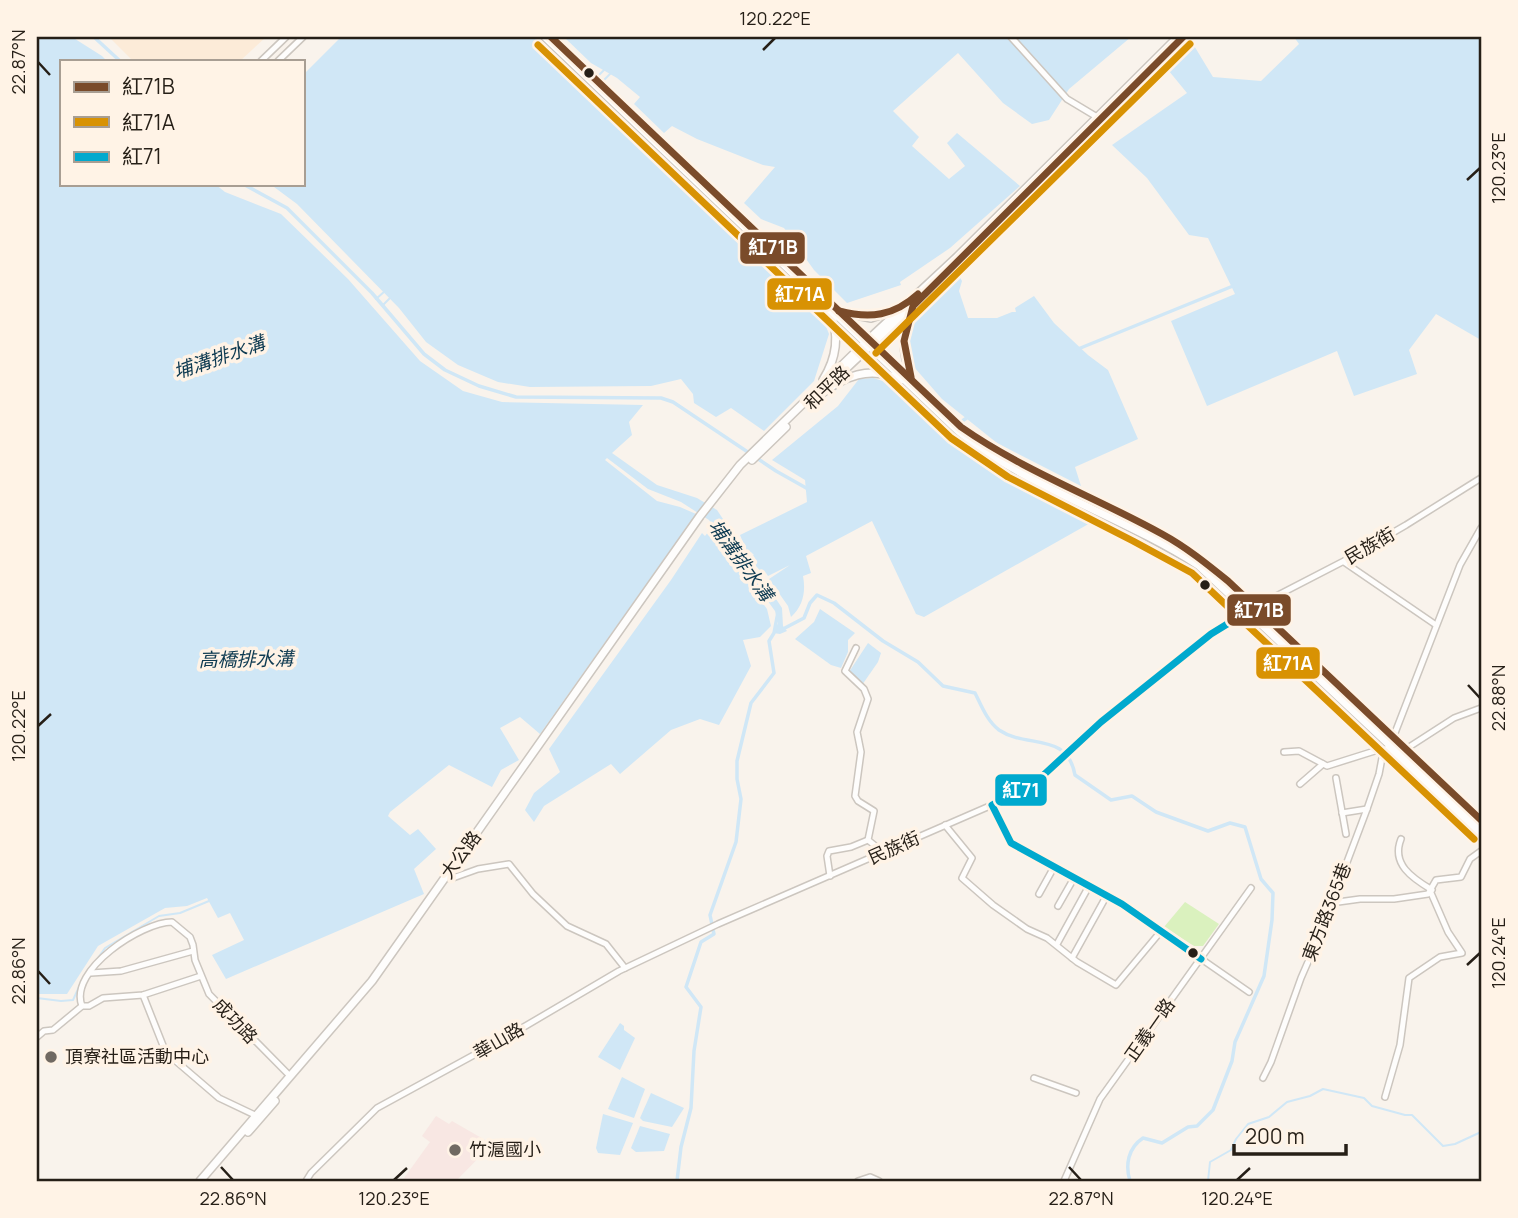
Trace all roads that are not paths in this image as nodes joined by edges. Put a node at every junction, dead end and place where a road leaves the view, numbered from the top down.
1 (286, 37) edge
2 (303, 37) edge
3 (545, 37) edge
4 (551, 37) edge
5 (1011, 37) edge
6 (1181, 37) edge
7 (262, 60) edge
8 (279, 60) edge
9 (598, 84) junction
10 (1097, 117) junction
11 (824, 302) junction
12 (909, 307) junction
13 (839, 311) junction
14 (869, 342) junction
15 (910, 381) junction
16 (817, 394) junction
17 (1481, 478) edge
18 (703, 516) joint
19 (1481, 528) edge
20 (1343, 561) junction
21 (1252, 610) junction
22 (1436, 625) junction
23 (856, 648) dead end
24 (1481, 708) edge
25 (1389, 744) junction
26 (540, 748) junction
27 (1406, 749) junction
28 (1284, 752) dead end
29 (1323, 764) junction
30 (1336, 778) dead end
31 (1300, 784) dead end
32 (992, 805) junction
33 (1367, 809) junction
34 (1342, 813) junction
35 (1481, 820) edge
36 (945, 825) junction
37 (1481, 831) edge
38 (1346, 834) dead end
39 (1481, 838) edge
40 (1401, 839) dead end
41 (868, 840) junction
42 (1481, 852) edge
43 (881, 854) junction
44 (1054, 867) junction
45 (830, 876) junction
46 (1074, 878) junction
47 (450, 879) junction
48 (1089, 886) junction
49 (1251, 888) dead end
50 (440, 889) junction
51 (1431, 891) junction
52 (1039, 894) dead end
53 (1107, 895) junction
54 (1331, 903) junction
55 (1058, 906) dead end
56 (711, 928) joint
57 (1162, 930) junction
58 (1057, 944) junction
59 (193, 951) junction
60 (1072, 958) junction
61 (1201, 959) junction
62 (625, 968) junction
63 (91, 973) junction
64 (201, 976) junction
65 (1249, 992) dead end
66 (144, 995) junction
67 (82, 1006) junction
68 (37, 1037) edge
69 (290, 1076) junction
70 (1034, 1078) dead end
71 (1263, 1078) dead end
72 (1076, 1093) dead end
73 (1385, 1097) dead end
74 (259, 1116) junction
75 (203, 1181) edge
76 (306, 1181) edge
77 (858, 1181) edge
78 (879, 1181) edge
79 (1064, 1181) edge

1 - 7 street
2 - 8 street
3 - 9 main road
4 - 9 main road
5 - 10 street
6 - 10 main road, 和平路
6 - 12 main road, 和平路
9 - 11 main road
9 - 13 main road
10 - 12 main road, 和平路
11 - 14 main road
11 - 16 main road
12 - 13 main road
12 - 14 main road, 和平路
12 - 15 main road
13 - 14 main road
14 - 15 main road
14 - 16 main road, 和平路
15 - 16 main road
15 - 21 main road
16 - 18 main road, 和平路
17 - 20 street, 民族街
18 - 26 main road, 大公路
19 - 22 street, 東方路365巷
20 - 21 street, 民族街
20 - 22 street
21 - 25 main road
21 - 32 street, 民族街
22 - 25 street, 東方路365巷
23 - 41 street
24 - 27 street
25 - 27 main road
25 - 29 street
25 - 33 street, 東方路365巷
25 - 37 main road
25 - 39 street
26 - 47 main road, 大公路
26 - 50 main road, 大公路
27 - 35 main road
28 - 29 street
29 - 31 street
30 - 34 street
32 - 36 street, 民族街
32 - 44 street
33 - 34 street
33 - 54 street, 東方路365巷
34 - 38 street
36 - 43 street, 民族街
36 - 58 street
40 - 51 street
41 - 43 street
41 - 45 street
42 - 51 street
43 - 45 street, 民族街
44 - 46 street
44 - 52 street
45 - 56 street, 民族街
46 - 48 street
46 - 55 street
47 - 50 main road, 大公路
47 - 62 street
48 - 53 street
48 - 58 street
49 - 61 street, 正義一路
50 - 69 main road, 大公路
50 - 74 main road, 大公路
51 - 54 street
51 - 73 street
53 - 57 street
53 - 60 street
54 - 71 street, 東方路365巷
56 - 62 street, 華山路
57 - 60 street
57 - 61 street
58 - 60 street
59 - 63 street
59 - 63 street, 成功路
59 - 64 street, 成功路
61 - 65 street
61 - 79 street, 正義一路
62 - 76 street, 華山路
63 - 67 street
64 - 66 street
64 - 69 street, 成功路
66 - 67 street
66 - 74 street
67 - 68 street
69 - 74 main road, 大公路
70 - 72 street
74 - 75 main road, 大公路
77 - 78 street

